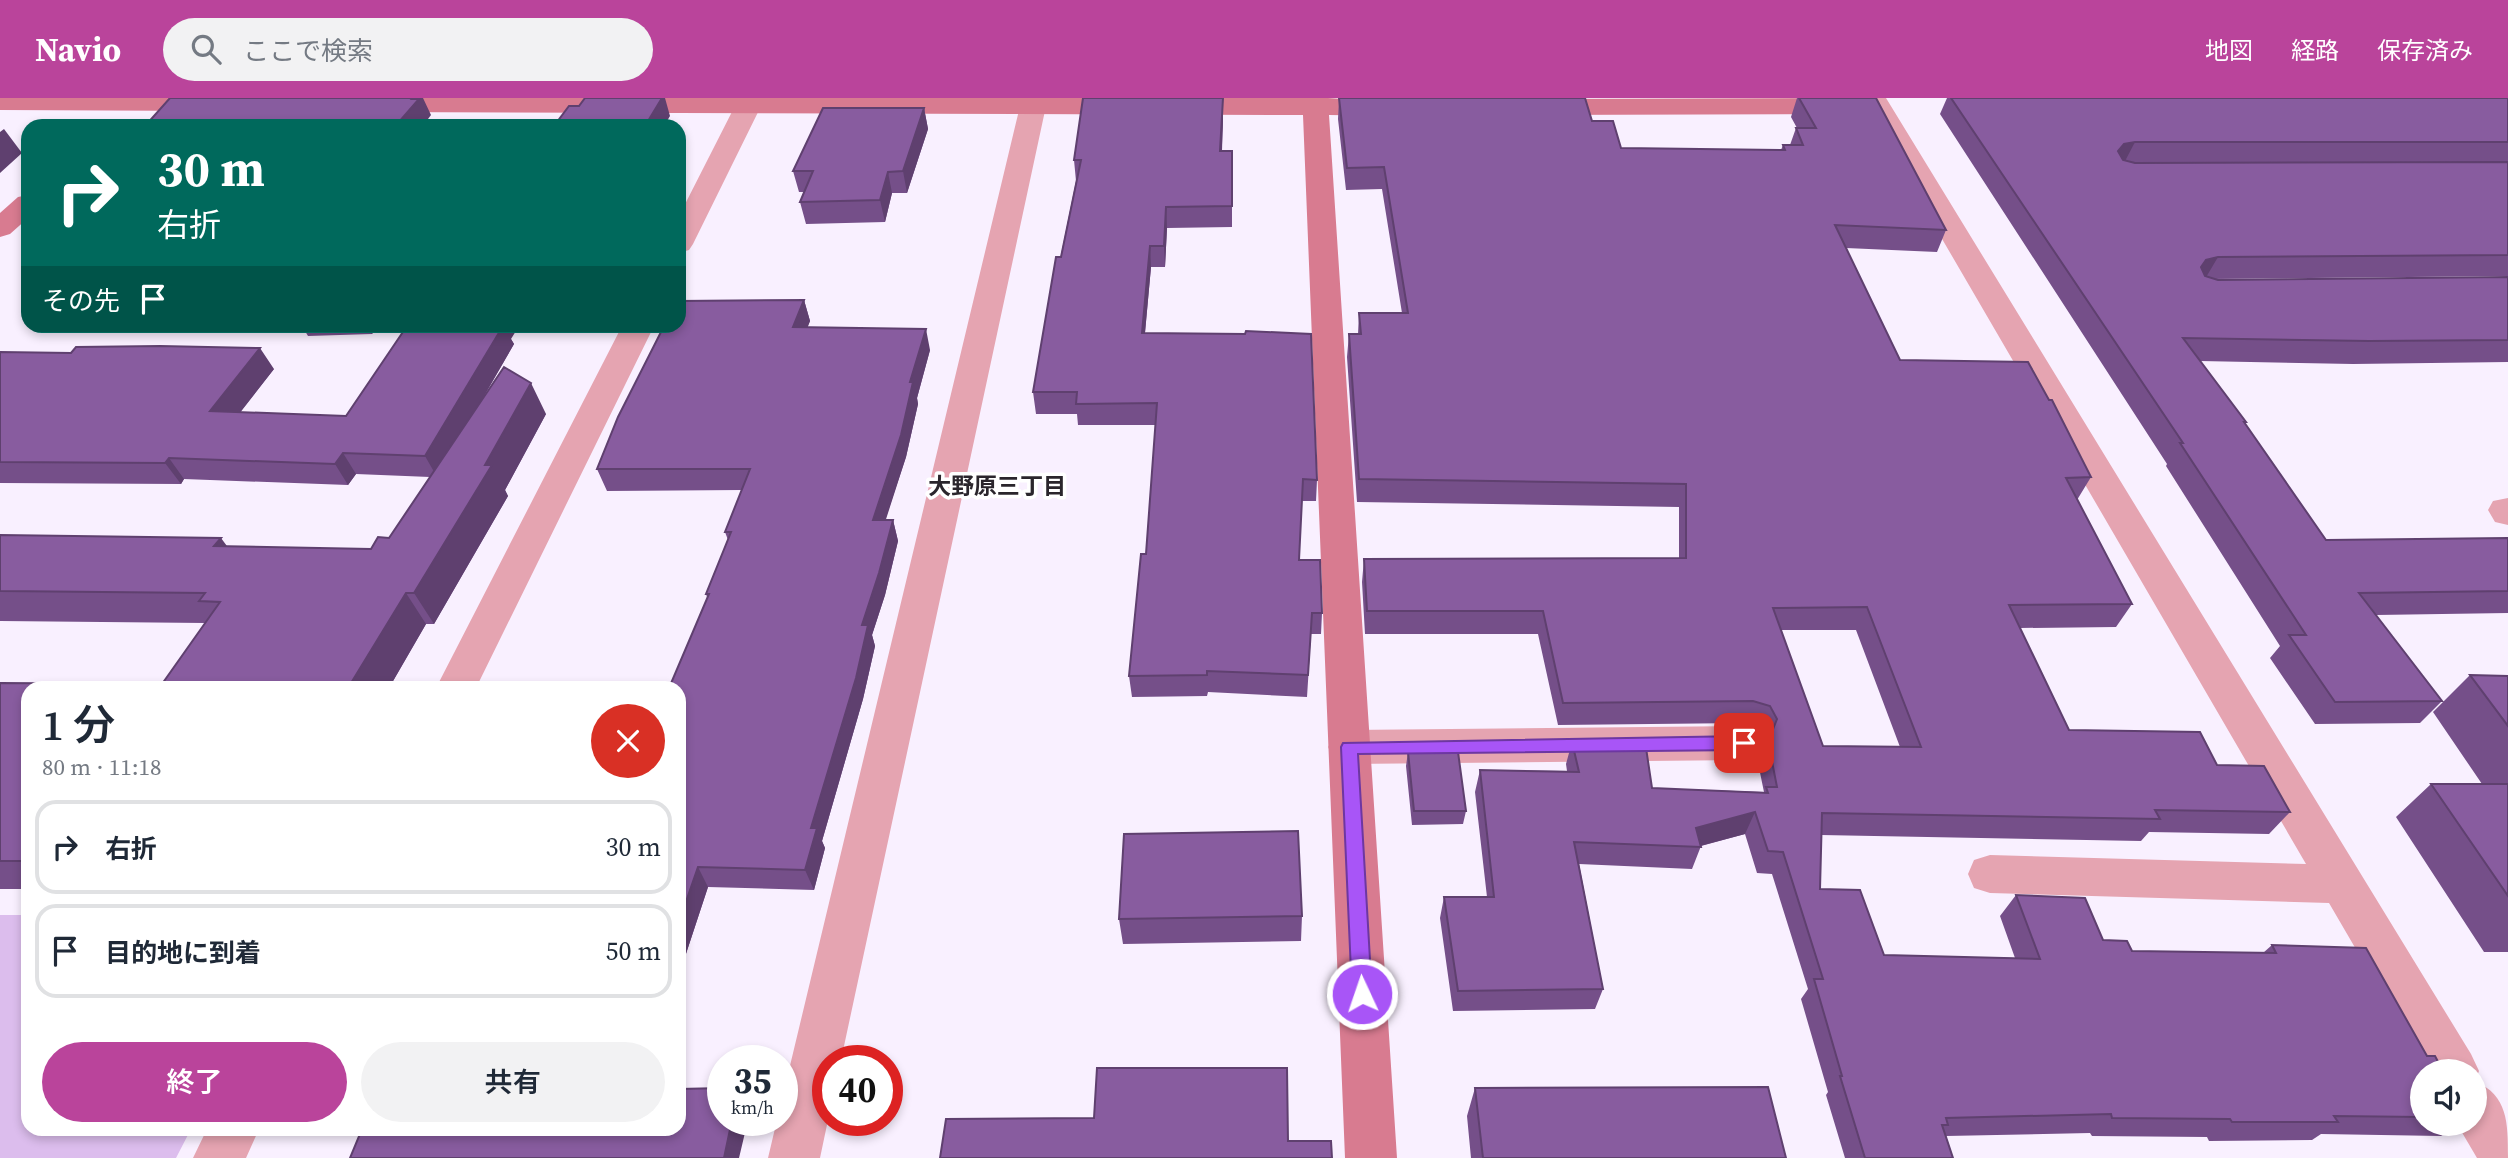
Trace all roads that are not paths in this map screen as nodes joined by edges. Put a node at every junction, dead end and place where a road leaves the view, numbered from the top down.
1 (140, 100) edge
2 (0, 102) edge
3 (750, 102) edge
4 (1875, 102) edge
5 (249, 103) edge
6 (1315, 103) edge
7 (346, 104) edge
8 (1033, 106) junction
9 (1508, 107) edge
10 (1412, 108) edge
11 (120, 119) edge
12 (21, 209) edge
13 (0, 228) edge
14 (686, 230) edge
15 (634, 333) edge
16 (460, 681) edge
17 (1744, 743) dead end
18 (1349, 747) junction
19 (1990, 874) dead end
20 (2343, 884) junction
21 (2447, 1059) edge
22 (2487, 1127) edge
23 (230, 1136) edge
24 (219, 1158) edge
25 (794, 1158) edge
26 (1371, 1158) edge
27 (2506, 1158) edge

1 - 2 street
1 - 5 street
1 - 11 street
3 - 7 street
3 - 8 street
3 - 14 street
4 - 9 street
4 - 20 street
6 - 8 street
6 - 10 street
6 - 18 street
8 - 25 street
12 - 13 street
15 - 16 street
17 - 18 street
18 - 26 street
19 - 20 street
20 - 21 street
22 - 27 street
23 - 24 street

